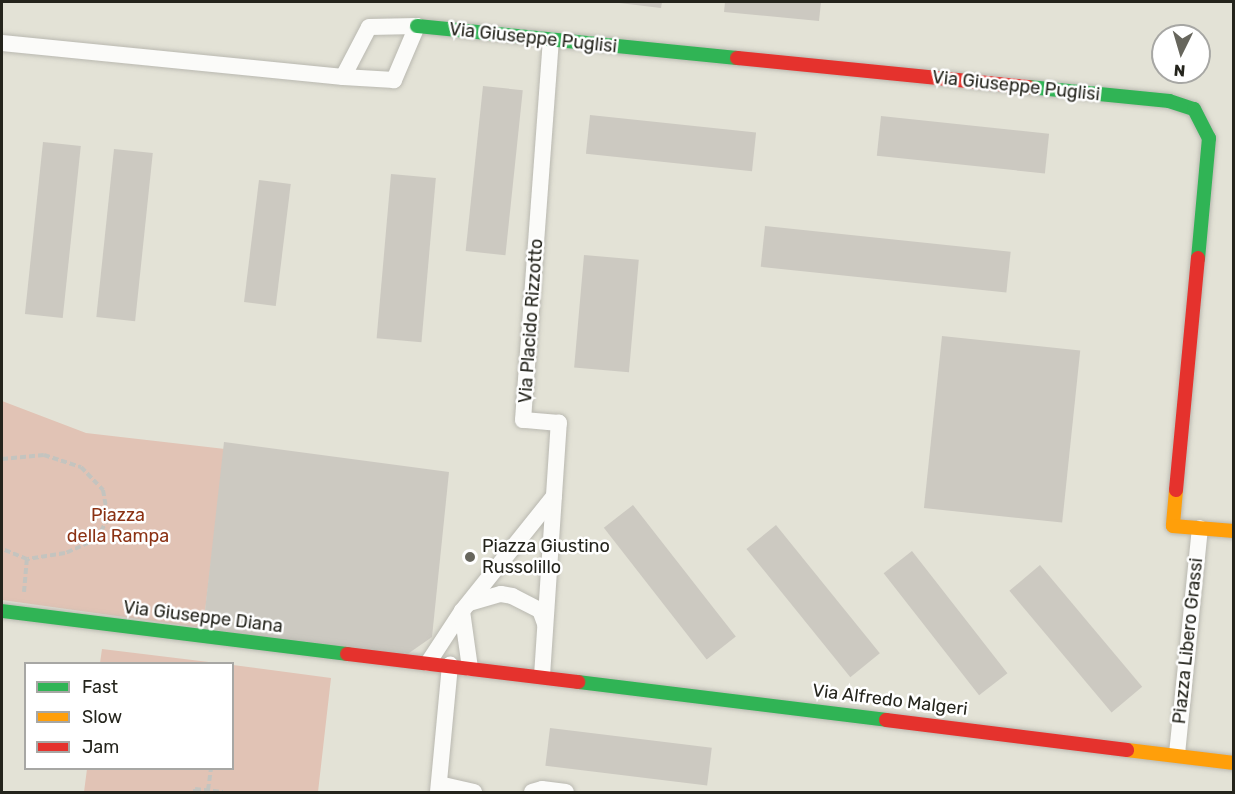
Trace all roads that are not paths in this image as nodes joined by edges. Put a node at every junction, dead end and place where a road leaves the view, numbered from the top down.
1 (417, 26) junction
2 (551, 39) junction
3 (2, 44) edge
4 (343, 77) junction
5 (554, 496) junction
6 (1200, 528) junction
7 (1233, 531) edge
8 (465, 607) junction
9 (2, 611) edge
10 (545, 624) junction
11 (428, 663) junction
12 (450, 665) junction
13 (470, 668) junction
14 (542, 676) junction
15 (1177, 754) junction
16 (1233, 763) edge
17 (438, 788) edge
18 (474, 792) edge
19 (532, 792) edge
20 (566, 792) edge

1 - 2 street, Via Giuseppe Puglisi
1 - 4 street
1 - 4 street
2 - 5 street, Via Placido Rizzotto
2 - 6 street, Via Giuseppe Puglisi
3 - 4 street
5 - 8 street
5 - 10 street, Via Placido Rizzotto
6 - 7 street
6 - 15 street, Piazza Libero Grassi
8 - 10 street
8 - 11 street
8 - 13 street
9 - 11 street, Via Giuseppe Diana
10 - 14 street, Via Placido Rizzotto
11 - 12 street, Via Giuseppe Diana
12 - 13 street, Via Giuseppe Diana
12 - 17 street
13 - 14 street, Via Alfredo Malgeri
14 - 15 street, Via Alfredo Malgeri
15 - 16 street, Via Alfredo Malgeri
17 - 18 street
19 - 20 street

